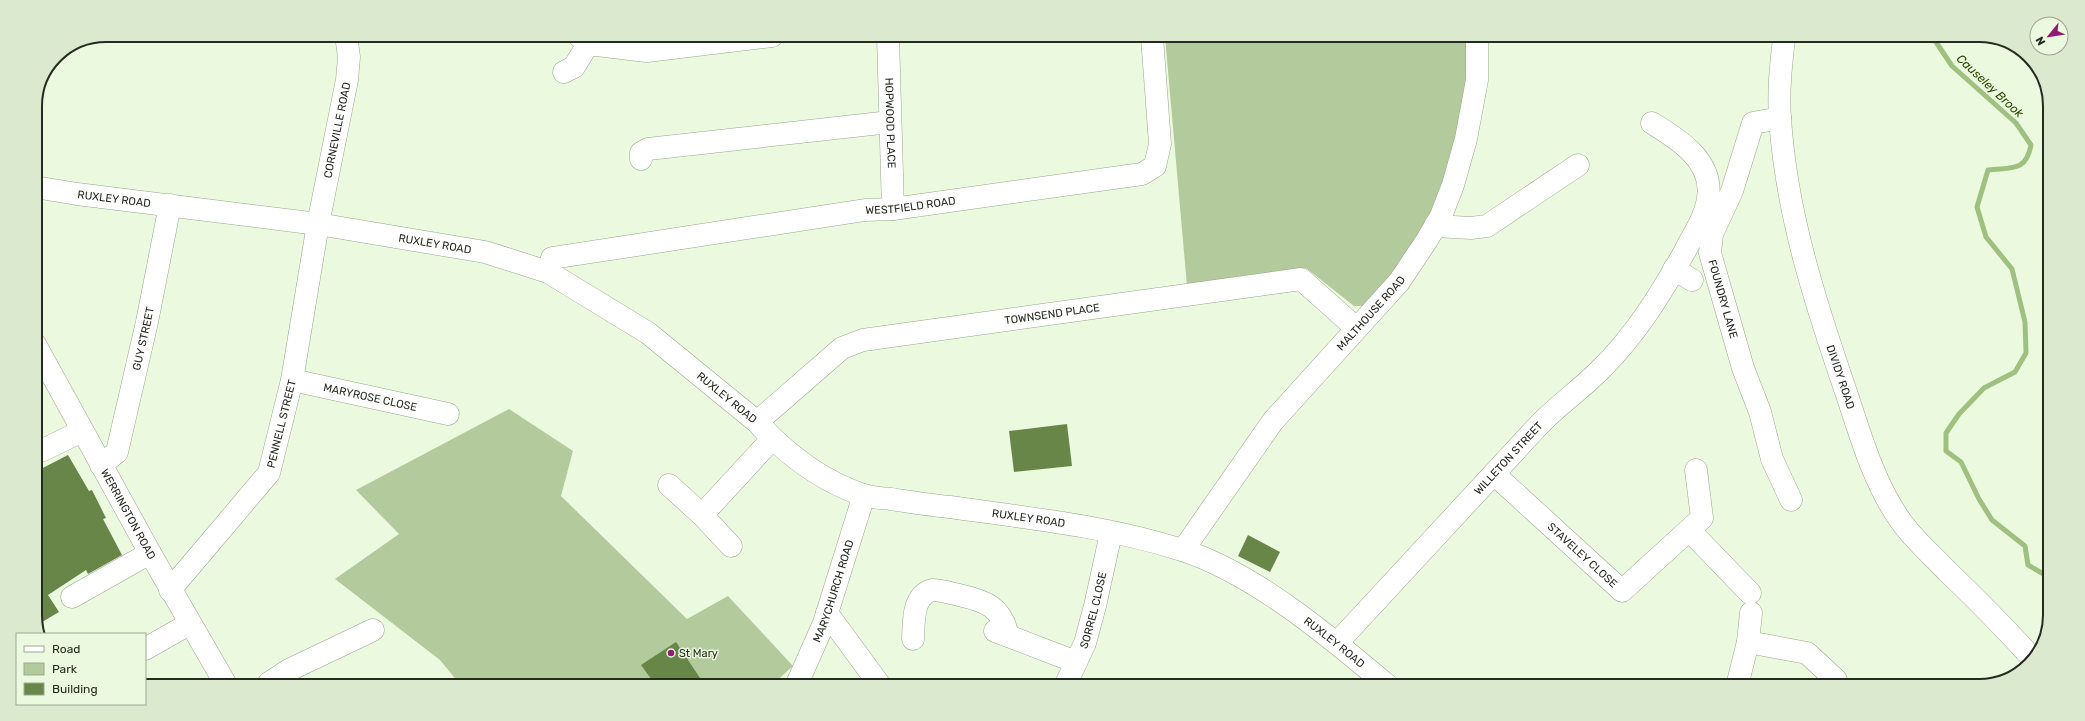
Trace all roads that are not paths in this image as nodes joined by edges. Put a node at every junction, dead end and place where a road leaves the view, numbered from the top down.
1 (347, 42) edge
2 (583, 42) edge
3 (596, 42) edge
4 (722, 42) edge
5 (888, 42) edge
6 (1152, 42) edge
7 (1477, 42) edge
8 (1784, 42) edge
9 (564, 72) dead end
10 (1780, 118) junction
11 (890, 122) junction
12 (1652, 123) dead end
13 (641, 159) dead end
14 (1578, 165) dead end
15 (42, 188) edge
16 (170, 205) junction
17 (893, 209) junction
18 (318, 224) junction
19 (1435, 226) junction
20 (548, 272) junction
21 (1356, 328) junction
22 (42, 357) edge
23 (292, 380) junction
24 (448, 414) dead end
25 (757, 422) junction
26 (82, 431) junction
27 (772, 439) junction
28 (42, 450) edge
29 (101, 464) junction
30 (1696, 470) dead end
31 (1494, 474) junction
32 (669, 485) dead end
33 (864, 495) junction
34 (1791, 500) dead end
35 (702, 515) junction
36 (1689, 530) junction
37 (1112, 533) junction
38 (731, 546) dead end
39 (1183, 550) junction
40 (150, 553) junction
41 (170, 590) junction
42 (72, 597) dead end
43 (827, 613) junction
44 (189, 624) junction
45 (373, 630) dead end
46 (913, 639) dead end
47 (1748, 642) junction
48 (1337, 643) junction
49 (146, 648) edge
50 (2029, 655) edge
51 (1076, 662) junction
52 (223, 679) edge
53 (275, 679) edge
54 (799, 679) edge
55 (875, 679) edge
56 (1068, 679) edge
57 (1381, 679) edge
58 (1739, 679) edge
59 (1835, 679) edge

1 - 18 main road, CORNEVILLE ROAD
2 - 9 main road
3 - 4 main road
5 - 11 main road, HOPWOOD PLACE
6 - 17 main road, WESTFIELD ROAD
7 - 19 main road, MALTHOUSE ROAD
8 - 10 main road, DIVIDY ROAD
10 - 34 main road, FOUNDRY LANE
10 - 50 main road, DIVIDY ROAD
11 - 13 main road
11 - 17 main road, HOPWOOD PLACE
12 - 31 main road, WILLETON STREET
14 - 19 main road
15 - 16 main road, RUXLEY ROAD
16 - 18 main road, RUXLEY ROAD
16 - 29 main road, GUY STREET
17 - 20 main road, WESTFIELD ROAD
18 - 20 main road, RUXLEY ROAD
18 - 23 main road, PENNELL STREET
19 - 21 main road, MALTHOUSE ROAD
20 - 25 main road, RUXLEY ROAD
21 - 25 main road, TOWNSEND PLACE
21 - 39 main road, MALTHOUSE ROAD
22 - 26 main road, WERRINGTON ROAD
23 - 24 main road, MARYROSE CLOSE
23 - 41 main road, PENNELL STREET
25 - 27 main road, RUXLEY ROAD
26 - 28 main road
26 - 29 main road, WERRINGTON ROAD
27 - 33 main road, RUXLEY ROAD
27 - 35 main road
29 - 40 main road, WERRINGTON ROAD
30 - 36 main road
31 - 36 main road, STAVELEY CLOSE
31 - 48 main road, WILLETON STREET
32 - 35 main road
33 - 37 main road, RUXLEY ROAD
33 - 43 main road, MARYCHURCH ROAD
35 - 38 main road
36 - 47 main road
37 - 39 main road, RUXLEY ROAD
37 - 51 main road, SORREL CLOSE
39 - 48 main road, RUXLEY ROAD
40 - 41 main road, WERRINGTON ROAD
40 - 42 main road
41 - 44 main road, WERRINGTON ROAD
43 - 54 main road, MARYCHURCH ROAD
43 - 55 main road
44 - 49 main road
44 - 52 main road, WERRINGTON ROAD
45 - 53 main road
46 - 51 main road
47 - 58 main road
47 - 59 main road
48 - 57 main road, RUXLEY ROAD
51 - 56 main road, SORREL CLOSE

